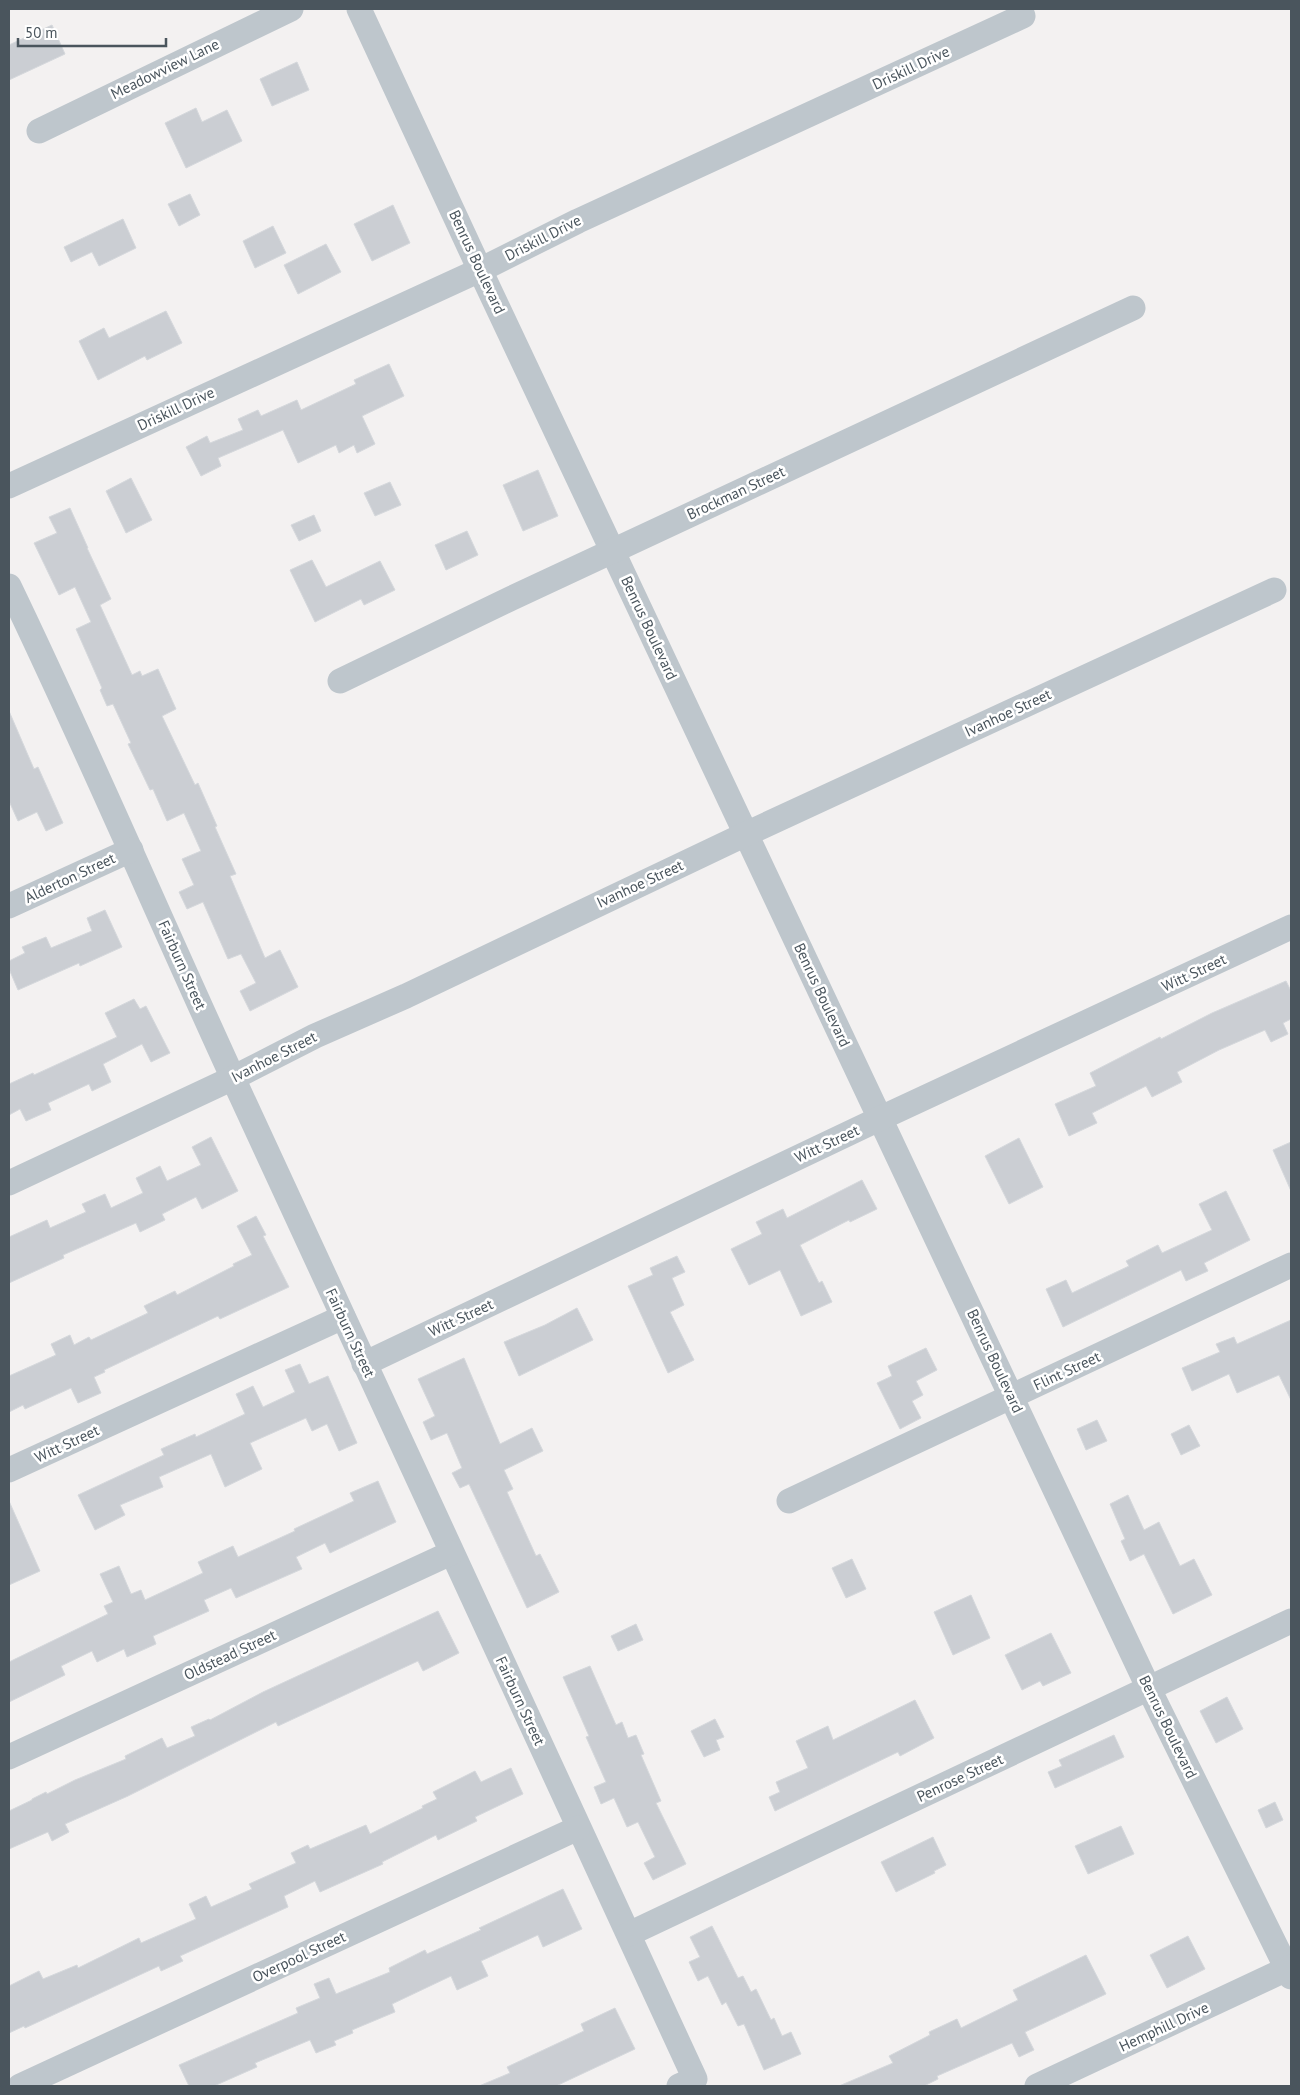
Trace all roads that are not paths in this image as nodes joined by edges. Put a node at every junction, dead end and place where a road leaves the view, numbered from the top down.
1 (291, 9) edge
2 (359, 9) edge
3 (1023, 16) dead end
4 (39, 131) dead end
5 (480, 270) junction
6 (1133, 308) dead end
7 (9, 486) edge
8 (612, 551) junction
9 (9, 586) edge
10 (1274, 590) dead end
11 (16, 617) edge
12 (340, 680) dead end
13 (746, 834) junction
14 (132, 850) junction
15 (9, 906) edge
16 (1291, 927) edge
17 (233, 1078) junction
18 (881, 1118) junction
19 (9, 1183) edge
20 (1291, 1265) edge
21 (343, 1317) junction
22 (364, 1364) junction
23 (1012, 1397) junction
24 (9, 1470) edge
25 (788, 1502) dead end
26 (452, 1553) junction
27 (1291, 1621) edge
28 (1149, 1689) junction
29 (9, 1757) edge
30 (578, 1828) junction
31 (629, 1934) junction
32 (1290, 1971) edge
33 (687, 2083) edge
34 (20, 2086) edge
35 (1037, 2086) edge

1 - 4 street, Meadowview Lane
2 - 5 street, Benrus Boulevard
3 - 5 street, Driskill Drive
5 - 7 street, Driskill Drive
5 - 8 street, Benrus Boulevard
6 - 8 street, Brockman Street
8 - 12 street, Brockman Street
8 - 13 street, Benrus Boulevard
9 - 11 street, Fairburn Street
10 - 13 street, Ivanhoe Street
11 - 14 street, Fairburn Street
13 - 17 street, Ivanhoe Street
13 - 18 street, Benrus Boulevard
14 - 15 street, Alderton Street
14 - 17 street, Fairburn Street
16 - 18 street, Witt Street
17 - 19 street, Ivanhoe Street
17 - 21 street, Fairburn Street
18 - 22 street, Witt Street
18 - 23 street, Benrus Boulevard
20 - 23 street, Flint Street
21 - 22 street, Fairburn Street
21 - 24 street, Witt Street
22 - 26 street, Fairburn Street
23 - 25 street, Flint Street
23 - 28 street, Benrus Boulevard
26 - 29 street, Oldstead Street
26 - 30 street, Fairburn Street
27 - 28 street, Penrose Street
28 - 31 street, Penrose Street
28 - 32 street, Benrus Boulevard
30 - 31 street, Fairburn Street
30 - 34 street, Overpool Street
31 - 33 street, Fairburn Street
32 - 35 street, Hemphill Drive

